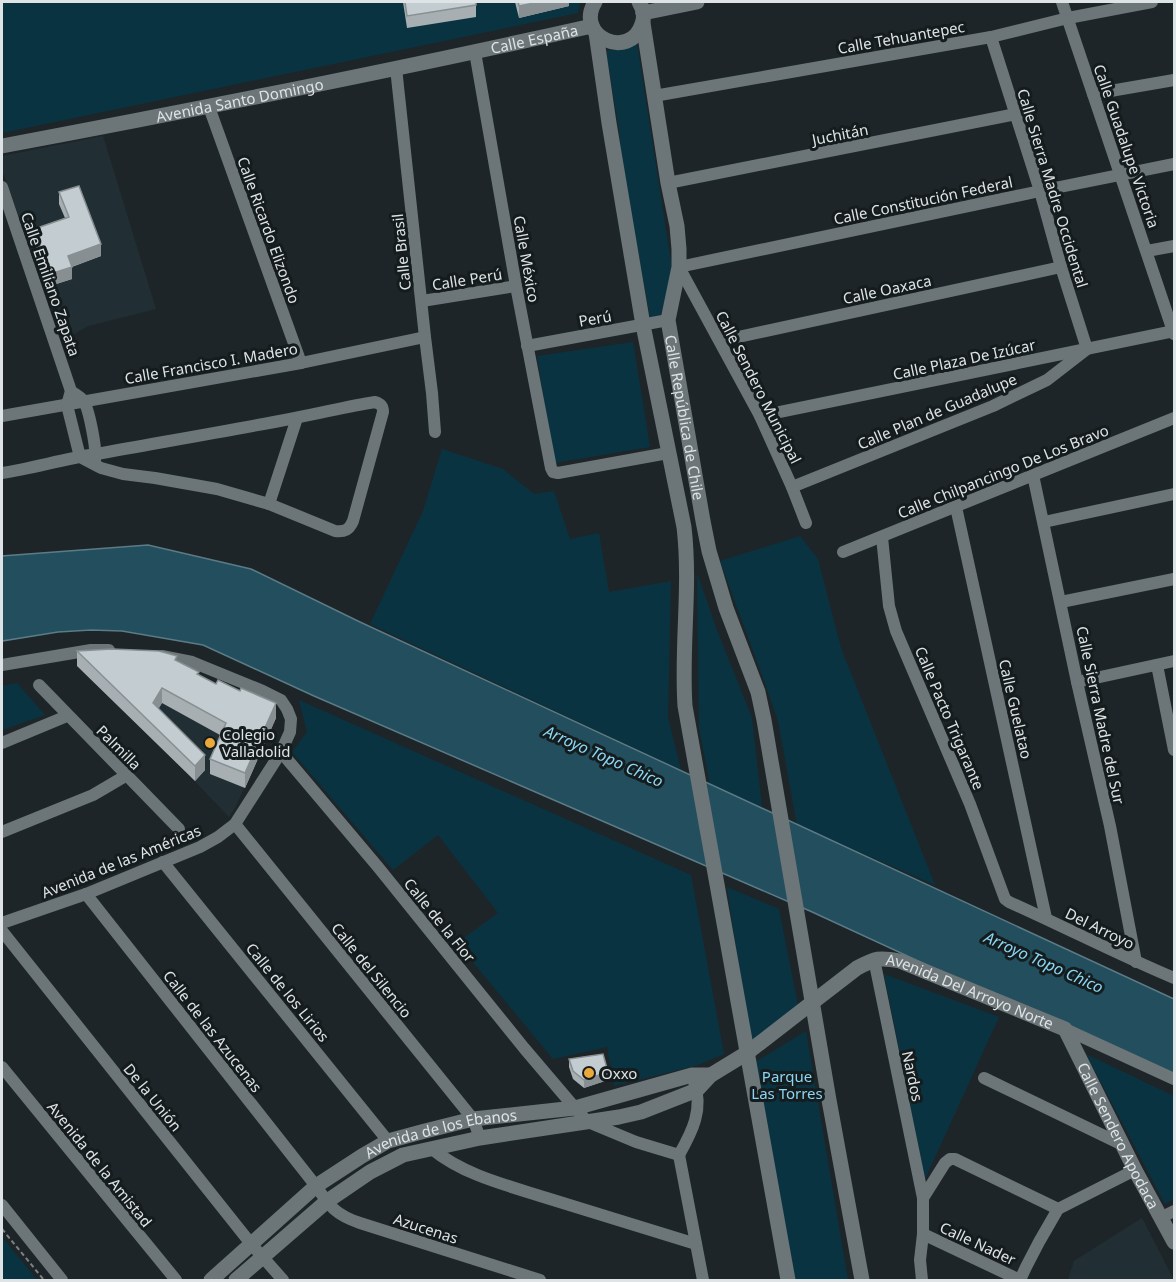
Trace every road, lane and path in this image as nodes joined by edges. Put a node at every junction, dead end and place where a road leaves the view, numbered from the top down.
1 (595, 2) edge
2 (697, 2) edge
3 (1062, 2) edge
4 (1152, 2) edge
5 (641, 9) edge
6 (1068, 18) junction
7 (594, 30) junction
8 (991, 37) junction
9 (475, 52) junction
10 (396, 68) junction
11 (1174, 80) edge
12 (1093, 94) junction
13 (654, 96) junction
14 (209, 107) junction
15 (1016, 114) junction
16 (2, 146) edge
17 (1174, 164) edge
18 (1120, 175) junction
19 (668, 183) junction
20 (2, 187) edge
21 (1040, 191) junction
22 (1174, 246) edge
23 (1147, 251) junction
24 (679, 267) junction
25 (1061, 267) junction
26 (516, 286) junction
27 (422, 301) junction
28 (668, 320) junction
29 (643, 324) junction
30 (1174, 332) edge
31 (425, 337) junction
32 (720, 341) junction
33 (527, 346) junction
34 (1087, 349) junction
35 (301, 363) junction
36 (71, 391) junction
37 (84, 401) junction
38 (67, 405) junction
39 (2, 416) edge
40 (760, 416) junction
41 (297, 418) junction
42 (1174, 418) edge
43 (435, 432) dead end
44 (668, 453) junction
45 (80, 457) junction
46 (95, 459) junction
47 (2, 472) edge
48 (1034, 475) junction
49 (792, 487) junction
50 (1174, 494) edge
51 (269, 504) junction
52 (956, 507) junction
53 (1044, 522) junction
54 (806, 523) dead end
55 (882, 537) junction
56 (843, 552) dead end
57 (1174, 579) edge
58 (1061, 602) junction
59 (126, 651) edge
60 (148, 653) edge
61 (1174, 661) edge
62 (2, 665) edge
63 (1157, 665) junction
64 (1077, 682) junction
65 (39, 685) dead end
66 (67, 716) junction
67 (2, 744) edge
68 (1174, 750) edge
69 (281, 752) junction
70 (127, 775) junction
71 (235, 824) junction
72 (179, 829) dead end
73 (2, 832) edge
74 (163, 862) junction
75 (86, 894) junction
76 (1013, 904) joint
77 (1046, 918) junction
78 (2, 923) edge
79 (2, 931) edge
80 (874, 959) junction
81 (1136, 962) junction
82 (1174, 978) edge
83 (813, 1002) junction
84 (1065, 1029) junction
85 (747, 1053) junction
86 (2, 1067) edge
87 (984, 1078) dead end
88 (1174, 1079) edge
89 (694, 1083) junction
90 (574, 1108) junction
91 (473, 1119) junction
92 (588, 1122) junction
93 (480, 1138) junction
94 (388, 1141) junction
95 (1123, 1145) junction
96 (432, 1149) junction
97 (679, 1155) junction
98 (1135, 1170) junction
99 (316, 1186) junction
100 (923, 1198) junction
101 (326, 1202) junction
102 (2, 1205) edge
103 (1058, 1209) junction
104 (1168, 1214) edge
105 (2, 1229) edge
106 (923, 1234) junction
107 (1174, 1242) edge
108 (696, 1244) junction
109 (257, 1251) junction
110 (1020, 1280) edge
111 (44, 1281) edge
112 (62, 1281) edge
113 (176, 1281) edge
114 (211, 1281) edge
115 (236, 1281) edge
116 (283, 1281) edge
117 (540, 1281) edge
118 (703, 1281) edge
119 (788, 1281) edge
120 (862, 1281) edge
121 (922, 1281) edge

1 - 7 street, Calle República de Chile
2 - 5 street
3 - 6 street, Calle Guadalupe Victoria
4 - 6 street, Calle Tehuantepec
5 - 7 street
5 - 13 street, Calle República de Chile
6 - 8 street, Calle Tehuantepec
6 - 12 street, Calle Guadalupe Victoria
7 - 9 street, Calle España
7 - 29 street, Calle República de Chile
8 - 13 street, Calle Tehuantepec
8 - 15 street, Calle Sierra Madre Occidental
9 - 10 street, Avenida Santo Domingo
9 - 26 street, Calle México
10 - 14 street, Avenida Santo Domingo
10 - 27 street, Calle Brasil
11 - 12 street
12 - 18 street, Calle Guadalupe Victoria
13 - 19 street, Calle República de Chile
14 - 16 street, Avenida Santo Domingo
14 - 35 street, Calle Ricardo Elizondo
15 - 19 street, Juchitán
15 - 21 street, Calle Sierra Madre Occidental
17 - 18 street, Calle Constitución Federal
18 - 21 street, Calle Constitución Federal
18 - 23 street, Calle Guadalupe Victoria
19 - 24 street, Calle República de Chile
20 - 36 street, Calle Emiliano Zapata
21 - 24 street, Calle Constitución Federal
21 - 25 street, Calle Sierra Madre Occidental
22 - 23 street
23 - 30 street, Calle Guadalupe Victoria
24 - 28 street, Calle República de Chile
24 - 32 street, Calle Sendero Municipal
25 - 32 street, Calle Oaxaca
25 - 34 street, Calle Sierra Madre Occidental
26 - 27 street, Calle Perú
26 - 33 street, Calle México
27 - 31 street, Calle Brasil
28 - 29 street, Perú
28 - 83 street, Calle República de Chile
29 - 33 street, Perú
29 - 44 street, Calle República de Chile
30 - 34 street, Calle Plaza De Izúcar
31 - 35 street, Calle Francisco I. Madero
31 - 43 street, Calle Brasil
32 - 40 street, Calle Sendero Municipal
33 - 44 street, Calle México
34 - 40 street, Calle Plaza De Izúcar
34 - 49 street, Calle Plan de Guadalupe
35 - 37 street, Calle Francisco I. Madero
36 - 37 street
36 - 38 street
37 - 38 street, Calle Francisco I. Madero
37 - 46 street
38 - 39 street, Calle Francisco I. Madero
38 - 45 street
40 - 49 street, Calle Sendero Municipal
41 - 46 street
41 - 51 street
41 - 51 street
42 - 48 street, Calle Chilpancingo De Los Bravo
44 - 85 street, Calle República de Chile
45 - 46 street
45 - 47 street
46 - 51 street
48 - 52 street, Calle Chilpancingo De Los Bravo
48 - 53 street, Calle Sierra Madre del Sur
49 - 54 street, Calle Sendero Municipal
50 - 53 street
52 - 55 street, Calle Chilpancingo De Los Bravo
52 - 77 street, Calle Guelatao
53 - 58 street, Calle Sierra Madre del Sur
55 - 56 street, Calle Chilpancingo De Los Bravo
55 - 76 street, Calle Pacto Trigarante
57 - 58 street
58 - 64 street, Calle Sierra Madre del Sur
59 - 62 street
60 - 69 street
61 - 63 street
63 - 64 street
63 - 68 street
64 - 81 street, Calle Sierra Madre del Sur
65 - 66 street, Palmilla
66 - 67 street
66 - 70 street, Palmilla
69 - 71 street, Avenida de las Américas
69 - 90 street, Calle de la Flor
70 - 72 street, Palmilla
70 - 73 street
71 - 74 street, Avenida de las Américas
71 - 91 street, Calle del Silencio
74 - 75 street, Avenida de las Américas
74 - 94 street, Calle de los Lirios
75 - 78 street, Avenida de las Américas
75 - 99 street, Calle de las Azucenas
76 - 77 street, Del Arroyo
77 - 81 street, Del Arroyo
79 - 109 street, De la Unión
80 - 83 street
80 - 84 street, Avenida Del Arroyo Norte
80 - 100 street, Nardos
81 - 82 street, Del Arroyo
83 - 85 street
83 - 120 street, Calle República de Chile
84 - 88 street
84 - 95 street, Calle Sendero Apodaca
85 - 89 street
85 - 119 street, Calle República de Chile
86 - 113 street, Avenida de la Amistad
87 - 95 street
89 - 90 street, Avenida de los Ebanos
89 - 92 street
89 - 97 street
90 - 91 street, Avenida de los Ebanos
90 - 92 street
91 - 93 street, Calle del Silencio
91 - 94 street, Avenida de los Ebanos
92 - 93 street
92 - 97 street
93 - 96 street
94 - 99 street, Avenida de los Ebanos
95 - 98 street, Calle Sendero Apodaca
96 - 101 street
96 - 108 street
97 - 108 street
98 - 103 street
98 - 104 street, Calle Sendero Apodaca
99 - 101 street, Azucenas
99 - 109 street, Avenida de los Ebanos
100 - 103 street
100 - 106 street, Nardos
101 - 109 street
101 - 117 street, Azucenas
102 - 112 street
103 - 110 street
104 - 107 street, Calle Sendero Apodaca
105 - 111 path
106 - 110 street, Calle Nader
106 - 121 street, Nardos
108 - 118 street
109 - 114 street, Avenida de los Ebanos
109 - 115 street
109 - 116 street, De la Unión

